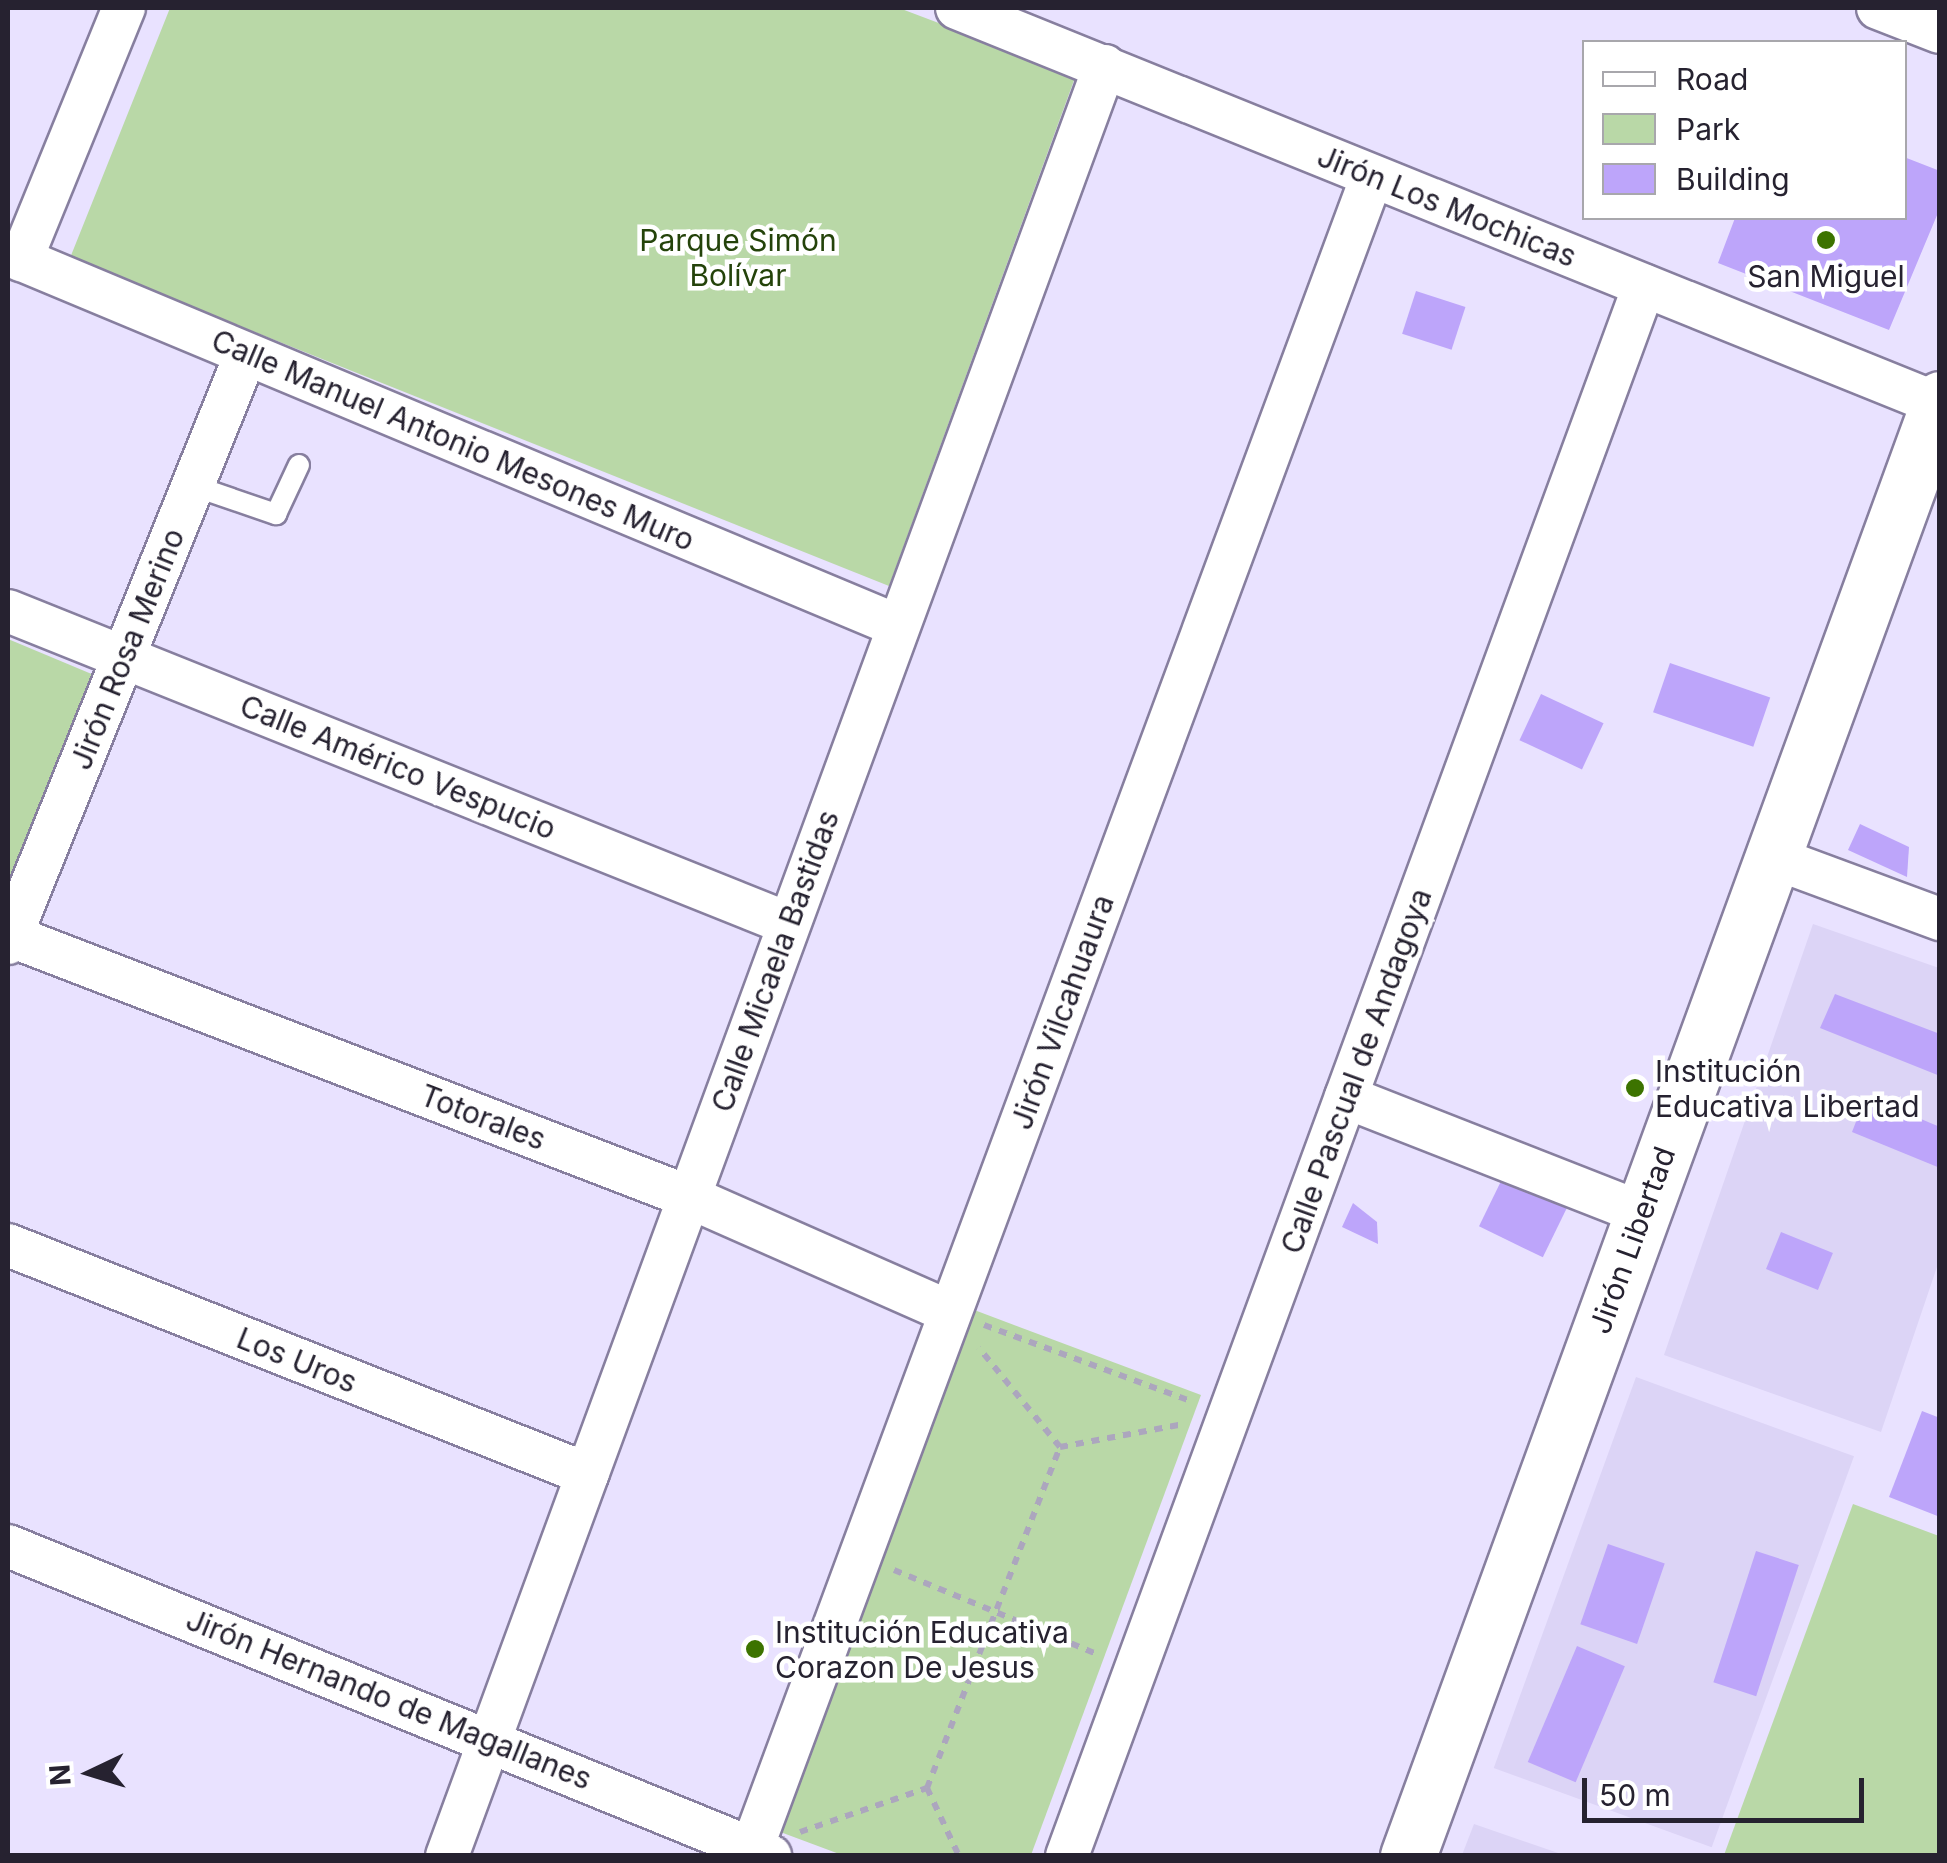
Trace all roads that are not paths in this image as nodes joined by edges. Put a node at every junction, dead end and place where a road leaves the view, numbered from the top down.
1 (124, 8) edge
2 (957, 8) edge
3 (1878, 8) edge
4 (1940, 32) edge
5 (1104, 66) junction
6 (1372, 176) junction
7 (14, 257) edge
8 (1644, 286) junction
9 (246, 354) junction
10 (1938, 402) edge
11 (299, 465) dead end
12 (194, 486) junction
13 (8, 610) edge
14 (898, 626) junction
15 (123, 657) junction
16 (1772, 857) junction
17 (1940, 919) edge
18 (789, 924) junction
19 (9, 939) edge
20 (1346, 1097) junction
21 (689, 1196) junction
22 (1642, 1213) junction
23 (8, 1245) edge
24 (950, 1312) junction
25 (587, 1474) junction
26 (8, 1546) edge
27 (490, 1738) junction
28 (761, 1852) edge
29 (446, 1856) edge
30 (1067, 1856) edge
31 (1408, 1856) edge

1 - 7 street
2 - 5 street, Jirón Los Mochicas
3 - 4 street
5 - 6 street, Jirón Los Mochicas
5 - 14 street, Calle Micaela Bastidas
6 - 8 street, Jirón Los Mochicas
6 - 24 street, Jirón Vilcahuaura
7 - 9 street, Calle Manuel Antonio Mesones Muro
8 - 10 street, Jirón Los Mochicas
8 - 20 street, Calle Pascual de Andagoya
9 - 12 street, Jirón Rosa Merino
9 - 14 street, Calle Manuel Antonio Mesones Muro
10 - 16 street, Jirón Libertad
11 - 12 lane
12 - 15 street, Jirón Rosa Merino
13 - 15 street, Calle Américo Vespucio
14 - 18 street, Calle Micaela Bastidas
15 - 18 street, Calle Américo Vespucio
15 - 19 street, Jirón Rosa Merino
16 - 17 street
16 - 22 street, Jirón Libertad
18 - 21 street, Calle Micaela Bastidas
19 - 21 street, Totorales
20 - 22 street
20 - 30 street, Calle Pascual de Andagoya
21 - 24 street, Totorales
21 - 25 street, Calle Micaela Bastidas
22 - 31 street, Jirón Libertad
23 - 25 street, Los Uros
24 - 28 street, Jirón Vilcahuaura
25 - 27 street, Calle Micaela Bastidas
26 - 27 street, Jirón Hernando de Magallanes
27 - 28 street, Jirón Hernando de Magallanes
27 - 29 street, Calle Micaela Bastidas

